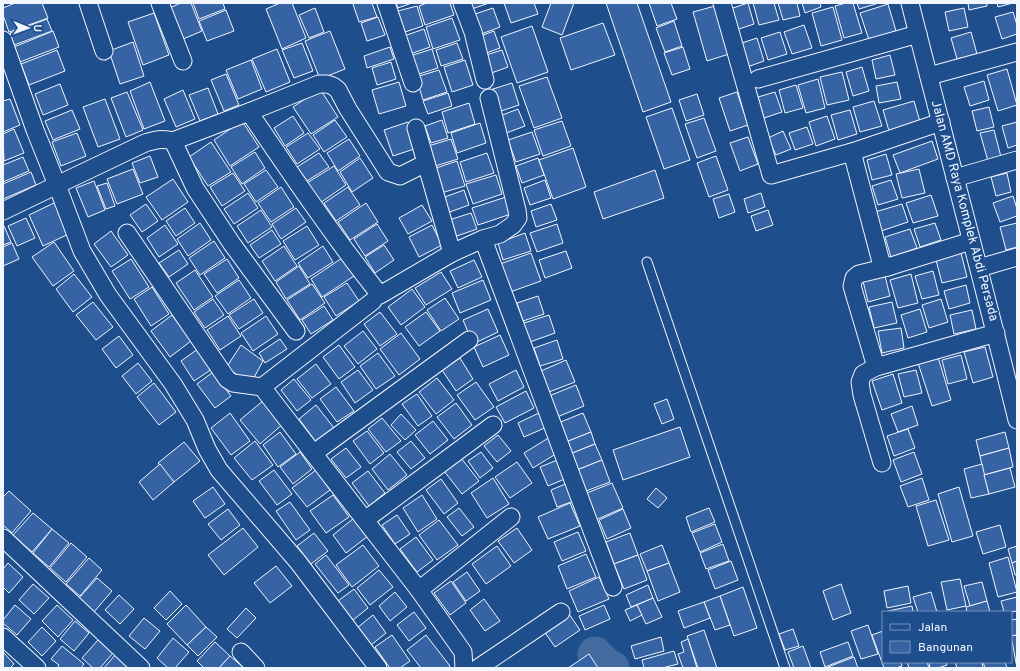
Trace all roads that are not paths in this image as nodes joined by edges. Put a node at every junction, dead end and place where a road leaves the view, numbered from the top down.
1 (88, 3) edge
2 (160, 3) edge
3 (386, 3) edge
4 (462, 3) edge
5 (722, 3) edge
6 (910, 3) edge
7 (918, 34) junction
8 (3, 40) edge
9 (104, 51) dead end
10 (1017, 52) edge
11 (183, 61) dead end
12 (929, 76) junction
13 (758, 79) dead end
14 (485, 80) dead end
15 (414, 84) dead end
16 (489, 98) dead end
17 (249, 112) junction
18 (940, 122) junction
19 (416, 128) dead end
20 (173, 141) junction
21 (852, 152) junction
22 (1017, 160) edge
23 (426, 163) junction
24 (955, 178) junction
25 (57, 185) junction
26 (3, 211) edge
27 (127, 233) dead end
28 (483, 239) junction
29 (971, 241) junction
30 (452, 253) junction
31 (1017, 257) edge
32 (647, 262) dead end
33 (888, 268) junction
34 (979, 268) junction
35 (373, 301) dead end
36 (296, 331) dead end
37 (996, 333) junction
38 (469, 340) dead end
39 (876, 367) junction
40 (1011, 367) edge
41 (262, 387) junction
42 (1017, 420) edge
43 (492, 425) dead end
44 (314, 453) junction
45 (882, 463) dead end
46 (511, 517) dead end
47 (365, 520) junction
48 (3, 538) edge
49 (613, 587) dead end
50 (419, 590) junction
51 (561, 612) dead end
52 (3, 637) edge
53 (241, 652) dead end
54 (37, 668) edge
55 (141, 668) edge
56 (256, 668) edge
57 (378, 668) edge
58 (464, 668) edge
59 (478, 668) edge
60 (785, 668) edge

1 - 9 street
2 - 11 street
3 - 15 street
4 - 14 street
5 - 21 street
6 - 7 street, Jalan AMD Raya Komplek Abdi Persada
7 - 12 street, Jalan AMD Raya Komplek Abdi Persada
7 - 13 street
8 - 25 street
10 - 12 street
12 - 18 street, Jalan AMD Raya Komplek Abdi Persada
16 - 28 street
17 - 20 street
17 - 23 street
17 - 30 street
18 - 21 street
18 - 24 street, Jalan AMD Raya Komplek Abdi Persada
19 - 23 street
20 - 25 street
20 - 36 street
21 - 33 street
22 - 24 street
23 - 30 street
24 - 29 street, Jalan AMD Raya Komplek Abdi Persada
25 - 26 street
25 - 57 street
27 - 41 street
28 - 30 street
28 - 49 street
29 - 33 street
29 - 34 street, Jalan AMD Raya Komplek Abdi Persada
31 - 34 street
32 - 60 lane
33 - 39 street
34 - 37 street, Jalan AMD Raya Komplek Abdi Persada
35 - 41 street
37 - 39 street
37 - 40 street, Jalan AMD Raya Komplek Abdi Persada
38 - 44 street
39 - 45 street
40 - 42 street, Jalan AMD Raya Komplek Abdi Persada
41 - 44 street
43 - 47 street
44 - 47 street
46 - 50 street
47 - 50 street
48 - 55 street
50 - 58 street
51 - 59 street
52 - 54 street
53 - 56 street

